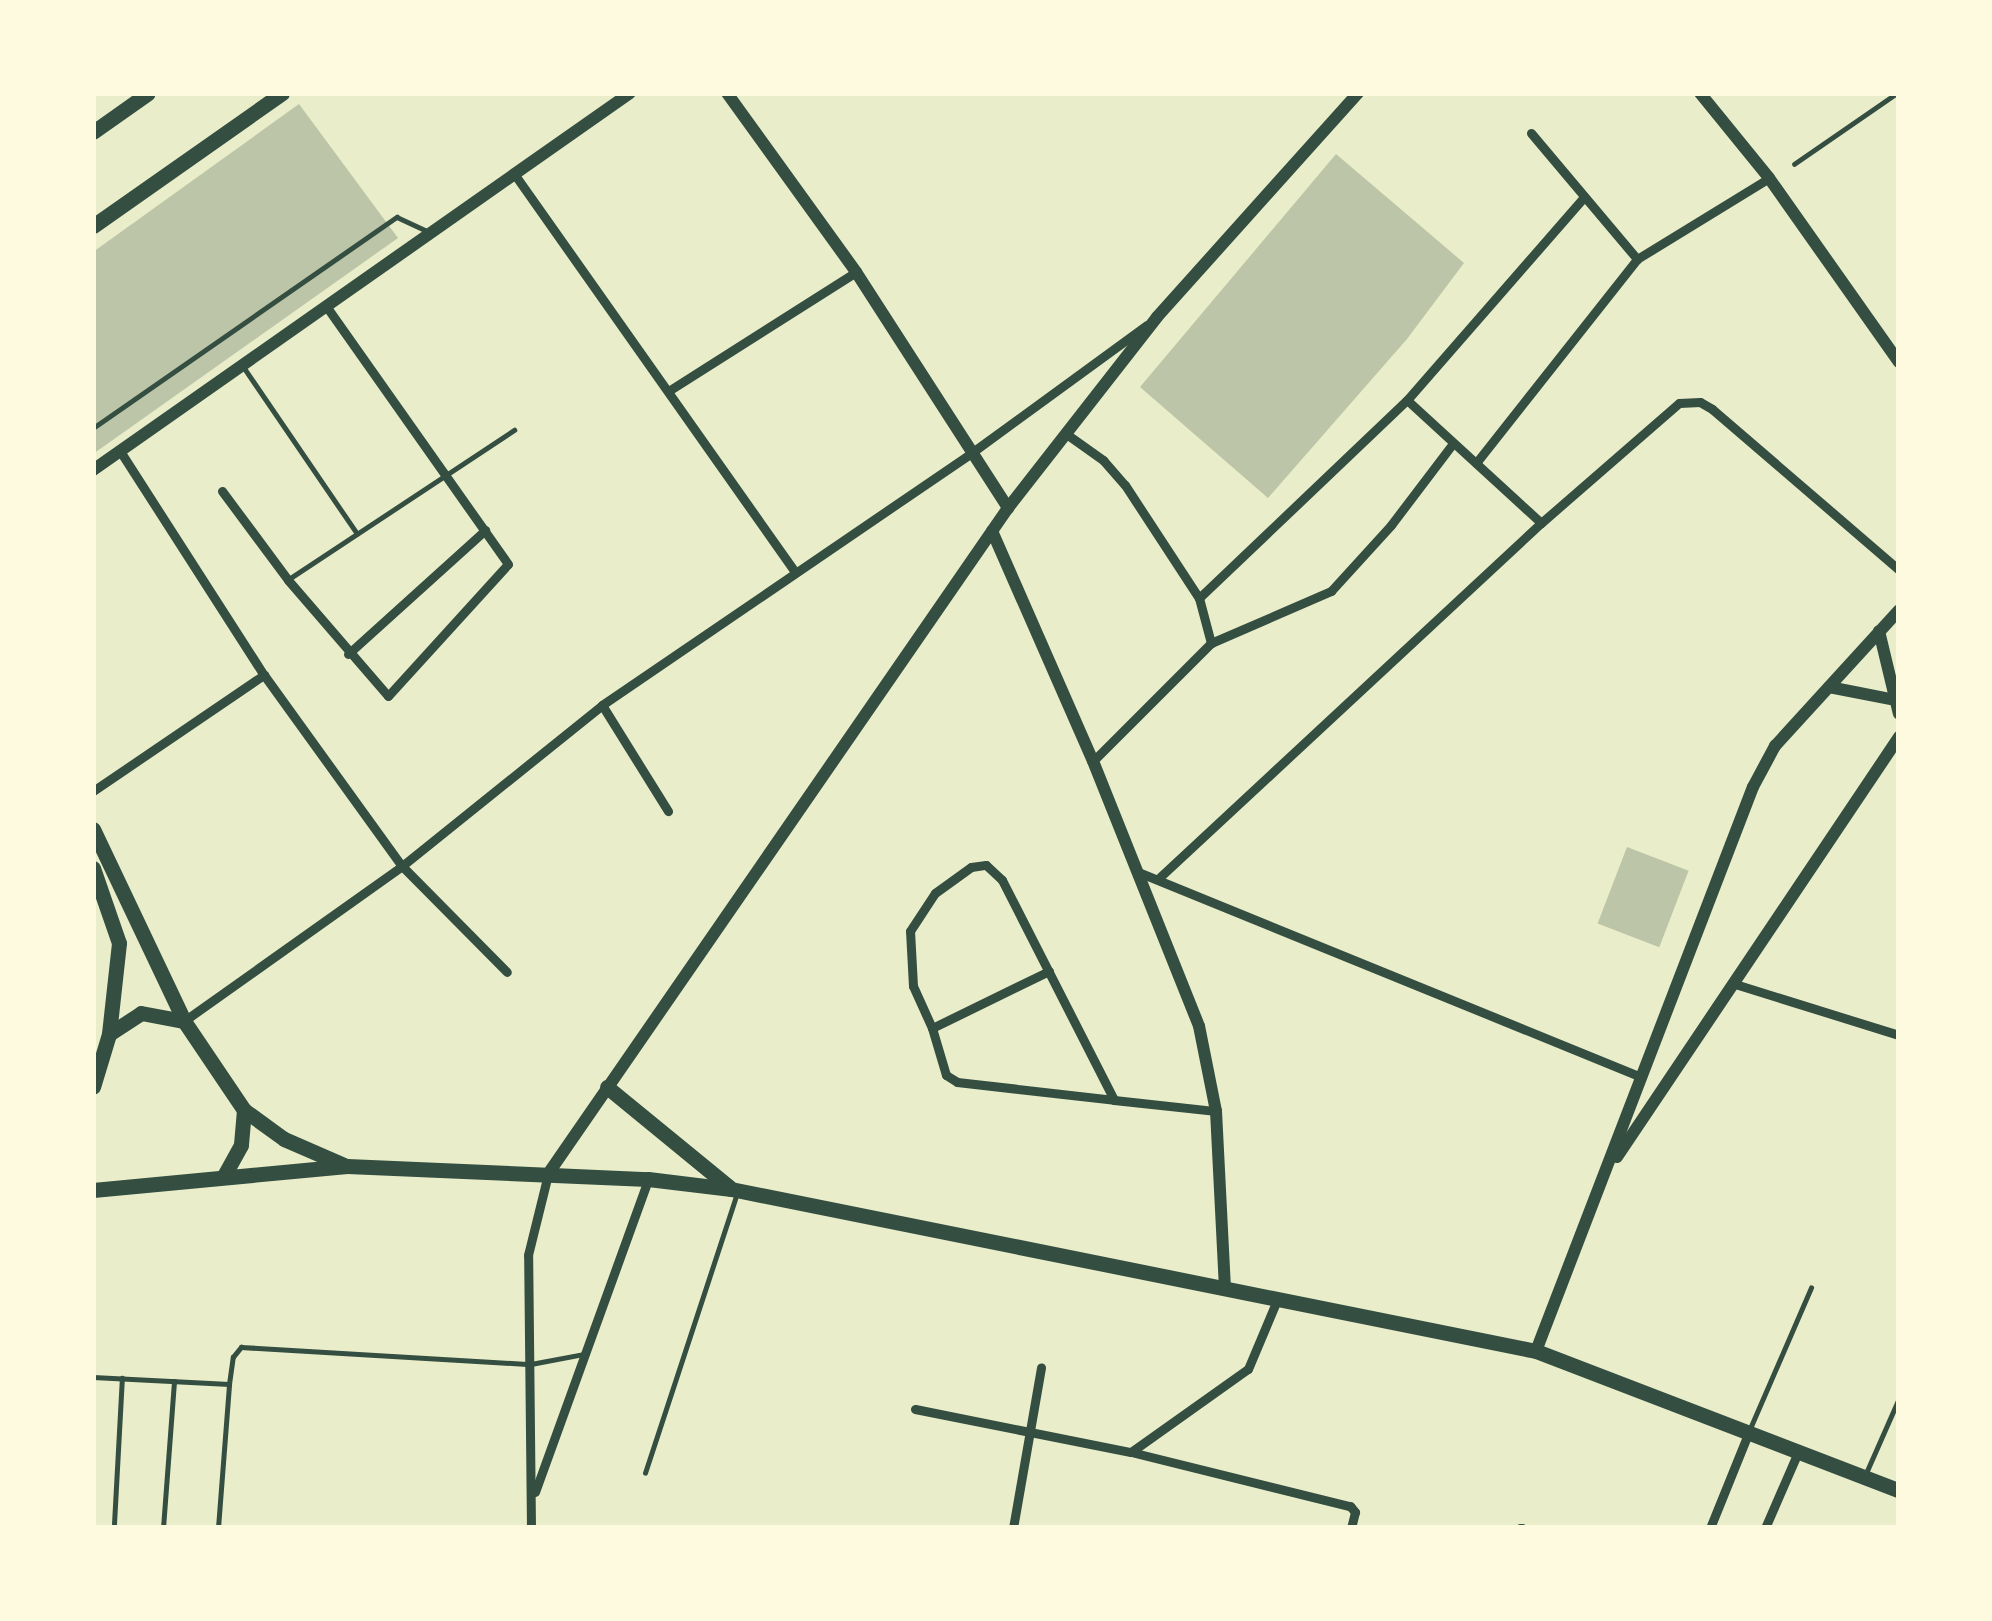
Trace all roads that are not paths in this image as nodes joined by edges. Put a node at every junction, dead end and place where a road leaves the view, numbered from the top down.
1 (148, 93) edge
2 (282, 93) edge
3 (630, 93) edge
4 (727, 93) edge
5 (1358, 93) edge
6 (1700, 93) edge
7 (1897, 93) edge
8 (93, 132) edge
9 (1531, 133) dead end
10 (1794, 164) dead end
11 (515, 175) junction
12 (1768, 178) junction
13 (1585, 197) junction
14 (93, 226) edge
15 (430, 235) junction
16 (1637, 259) junction
17 (856, 272) junction
18 (327, 307) junction
19 (1157, 317) junction
20 (1899, 362) edge
21 (242, 364) junction
22 (670, 389) junction
23 (1407, 400) junction
24 (93, 428) edge
25 (514, 430) dead end
26 (1065, 434) junction
27 (1451, 446) junction
28 (120, 451) junction
29 (974, 452) junction
30 (1476, 463) junction
31 (93, 470) edge
32 (446, 478) junction
33 (222, 491) dead end
34 (1008, 508) junction
35 (1541, 523) junction
36 (485, 530) junction
37 (992, 531) junction
38 (357, 533) junction
39 (1899, 570) edge
40 (795, 572) junction
41 (288, 580) junction
42 (1199, 598) junction
43 (1899, 610) edge
44 (1879, 631) junction
45 (1211, 643) junction
46 (348, 654) junction
47 (264, 675) junction
48 (1828, 687) junction
49 (1891, 699) junction
50 (602, 704) junction
51 (1899, 714) edge
52 (1899, 737) edge
53 (1093, 761) junction
54 (93, 791) edge
55 (668, 811) dead end
56 (93, 829) edge
57 (402, 866) junction
58 (93, 868) edge
59 (1138, 872) junction
60 (1160, 877) junction
61 (1049, 971) junction
62 (506, 972) dead end
63 (1735, 984) junction
64 (184, 1021) junction
65 (932, 1028) junction
66 (109, 1034) junction
67 (1899, 1035) edge
68 (1639, 1076) junction
69 (93, 1087) edge
70 (607, 1087) junction
71 (1114, 1100) junction
72 (244, 1110) junction
73 (1216, 1112) junction
74 (347, 1166) junction
75 (1606, 1173) junction
76 (548, 1174) junction
77 (224, 1177) junction
78 (647, 1178) junction
79 (93, 1190) edge
80 (735, 1190) junction
81 (1811, 1288) dead end
82 (1225, 1290) junction
83 (1277, 1300) junction
84 (1536, 1351) junction
85 (584, 1354) junction
86 (531, 1364) junction
87 (1041, 1367) dead end
88 (93, 1377) edge
89 (122, 1378) junction
90 (174, 1381) junction
91 (229, 1384) junction
92 (1899, 1398) edge
93 (915, 1409) dead end
94 (1027, 1432) junction
95 (1748, 1434) junction
96 (1130, 1452) junction
97 (1798, 1452) junction
98 (645, 1473) dead end
99 (1864, 1477) junction
100 (1896, 1491) edge
101 (532, 1503) junction
102 (114, 1524) dead end
103 (531, 1526) edge
104 (164, 1528) edge
105 (218, 1528) edge
106 (546, 1528) edge
107 (1013, 1528) edge
108 (1352, 1528) edge
109 (1710, 1528) edge
110 (1765, 1528) edge

1 - 8 main road
2 - 14 main road
3 - 11 street
4 - 17 street
5 - 19 street
6 - 12 street
7 - 10 lane
9 - 13 street
11 - 15 street
11 - 22 street
12 - 16 street
12 - 20 street
13 - 16 street
13 - 23 street
15 - 18 street
15 - 24 lane
16 - 30 street
17 - 22 street
17 - 29 street
18 - 21 street
18 - 32 street
19 - 26 street
19 - 29 street
21 - 28 street
21 - 38 lane
22 - 40 street
23 - 27 street
23 - 42 street
25 - 32 lane
26 - 34 street
26 - 42 street
27 - 30 street
27 - 45 street
28 - 31 street
28 - 47 street
29 - 34 street
29 - 40 street
30 - 35 street
32 - 36 street
32 - 38 lane
33 - 41 street
34 - 37 street
35 - 39 street
35 - 60 street
36 - 46 street
36 - 46 street
37 - 53 street
37 - 70 street
38 - 41 lane
40 - 50 street
41 - 46 street
42 - 45 street
43 - 44 street
44 - 48 street
44 - 49 street
45 - 53 street
47 - 54 street
47 - 57 street
48 - 49 street
48 - 68 street
49 - 51 street
50 - 55 street
50 - 57 street
52 - 63 street
53 - 59 street
56 - 64 main road
57 - 62 street
57 - 64 street
58 - 66 main road
59 - 60 street
59 - 73 street
60 - 68 street
61 - 65 street
61 - 65 street
61 - 71 street
63 - 67 street
63 - 75 street
64 - 66 main road
64 - 72 main road
65 - 71 street
66 - 69 main road
68 - 75 street
70 - 76 street
70 - 80 main road
71 - 73 street
72 - 74 main road
72 - 77 main road
73 - 82 street
74 - 76 main road
74 - 77 main road
75 - 84 street
76 - 78 main road
76 - 86 street
77 - 79 main road
78 - 80 main road
78 - 85 street
80 - 82 main road
80 - 98 lane
81 - 95 lane
82 - 83 main road
83 - 84 main road
83 - 96 street
84 - 95 main road
85 - 86 lane
85 - 101 street
86 - 91 lane
86 - 101 street
87 - 94 street
88 - 89 lane
89 - 90 lane
89 - 102 lane
90 - 91 lane
90 - 104 lane
91 - 105 lane
92 - 99 lane
93 - 94 street
94 - 96 street
94 - 107 street
95 - 97 main road
95 - 109 street
96 - 108 street
97 - 99 main road
97 - 110 street
99 - 100 main road
101 - 103 street
103 - 106 street

